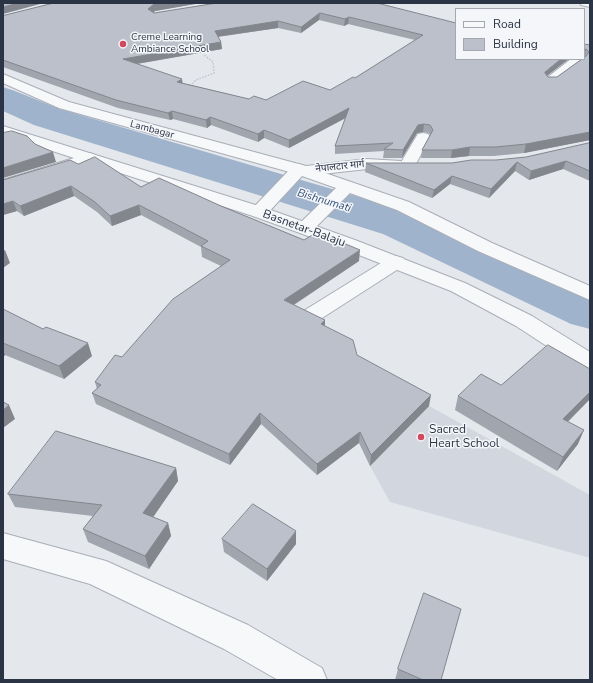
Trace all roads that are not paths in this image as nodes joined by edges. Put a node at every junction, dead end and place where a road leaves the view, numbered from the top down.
1 (585, 3) edge
2 (590, 4) edge
3 (578, 60) edge
4 (3, 78) edge
5 (550, 80) edge
6 (3, 130) edge
7 (423, 137) dead end
8 (90, 158) junction
9 (298, 173) junction
10 (3, 185) edge
11 (343, 191) junction
12 (263, 208) junction
13 (310, 223) junction
14 (396, 262) junction
15 (590, 294) edge
16 (312, 315) edge
17 (590, 363) edge
18 (3, 546) edge
19 (310, 680) edge

1 - 2 street
3 - 5 street
4 - 9 street, Lambagar
6 - 8 street, Basnetar-Balaju
7 - 9 street, नेपालटार मार्ग
8 - 10 street
8 - 12 street, Basnetar-Balaju
9 - 11 street, Lambagar
9 - 12 street
11 - 13 street
11 - 15 street, Lambagar
12 - 13 street, Basnetar-Balaju
13 - 14 street, Basnetar-Balaju
14 - 16 street
14 - 17 street, Basnetar-Balaju
18 - 19 street

